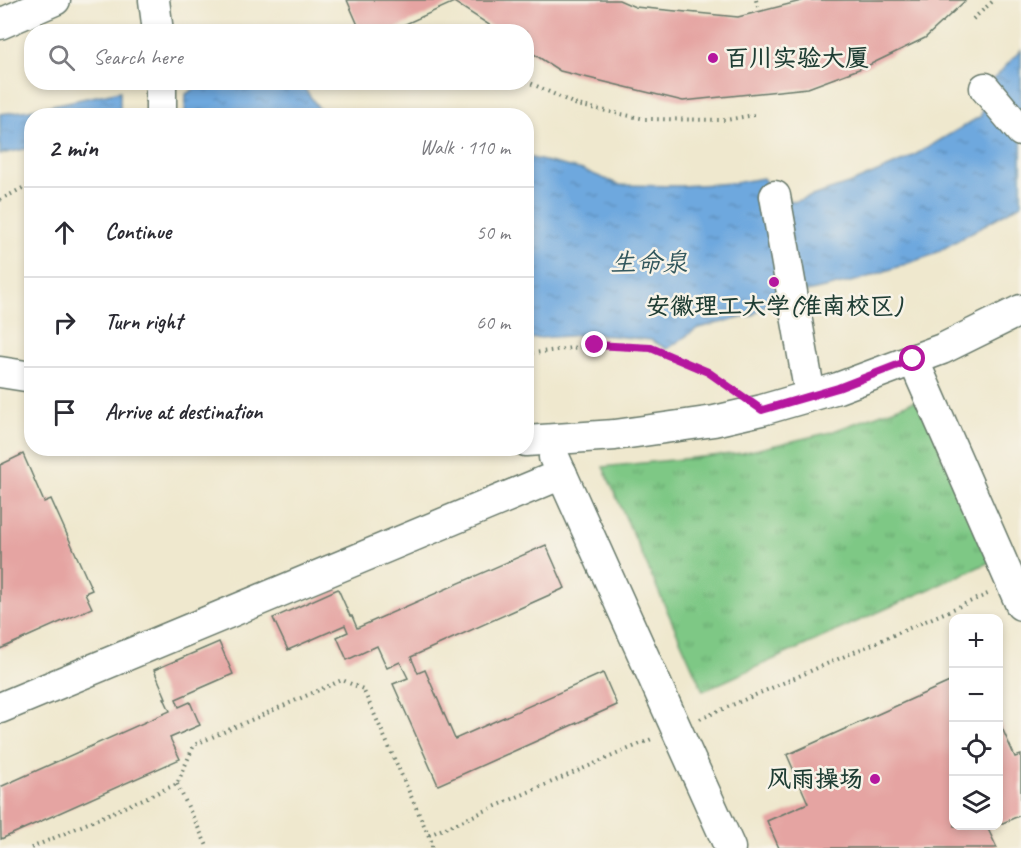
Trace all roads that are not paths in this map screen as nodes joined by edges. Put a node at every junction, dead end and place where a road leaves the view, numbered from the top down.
1 (55, 0) edge
2 (154, 0) edge
3 (0, 24) edge
4 (157, 24) edge
5 (985, 88) dead end
6 (161, 90) edge
7 (160, 108) edge
8 (1021, 131) edge
9 (775, 195) dead end
10 (1021, 310) edge
11 (913, 359) junction
12 (0, 372) edge
13 (24, 376) edge
14 (810, 395) junction
15 (537, 440) edge
16 (562, 474) junction
17 (1016, 594) edge
18 (0, 708) edge
19 (730, 848) edge

1 - 3 street
2 - 4 street
5 - 8 street
6 - 7 street
9 - 14 street
10 - 11 street
11 - 14 street
11 - 17 street
12 - 13 street
14 - 15 street
15 - 16 street
16 - 18 street
16 - 19 street

